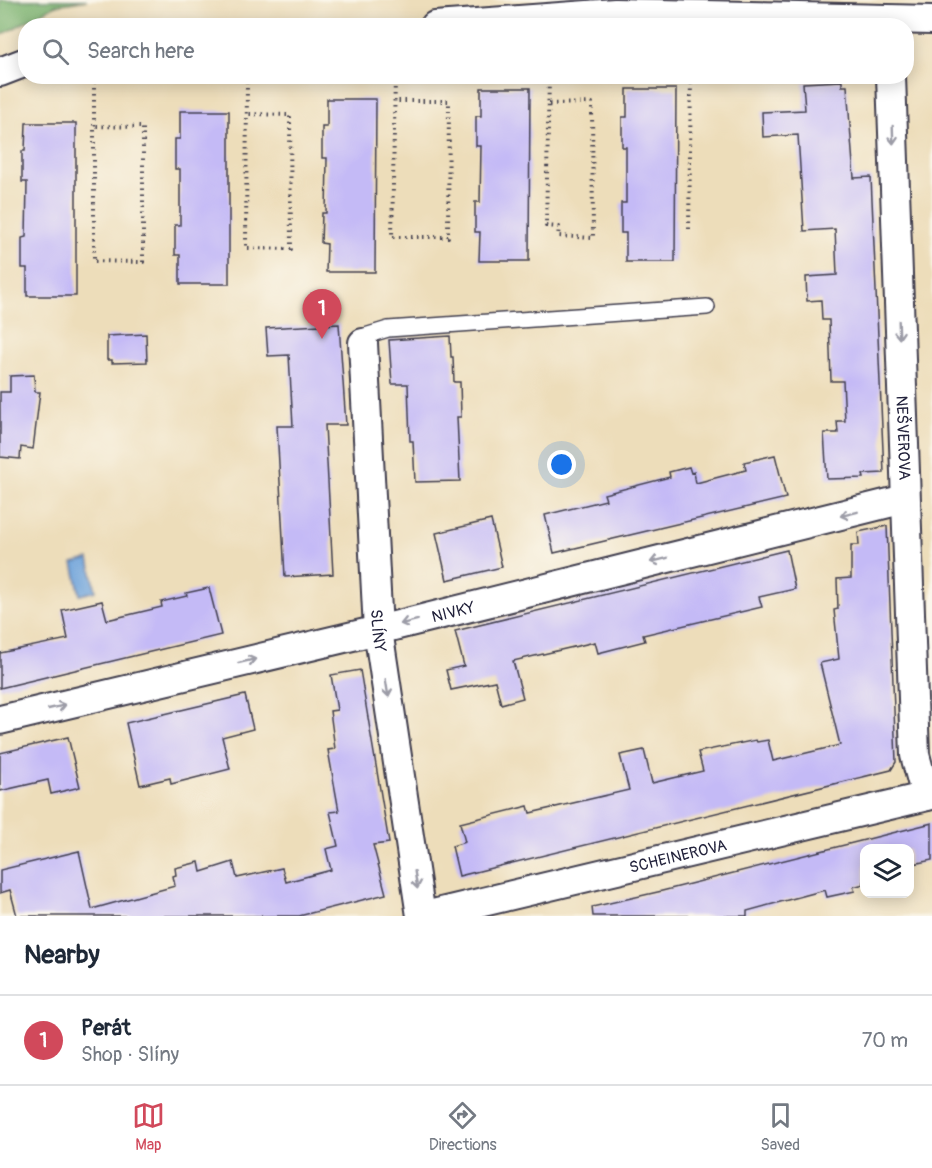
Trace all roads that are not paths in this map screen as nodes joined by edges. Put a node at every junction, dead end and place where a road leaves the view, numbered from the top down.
1 (885, 15) edge
2 (546, 18) edge
3 (913, 18) edge
4 (914, 18) edge
5 (932, 20) edge
6 (18, 65) edge
7 (0, 72) edge
8 (891, 84) edge
9 (707, 307) dead end
10 (363, 343) joint
11 (905, 499) junction
12 (378, 630) junction
13 (0, 720) edge
14 (929, 796) edge
15 (423, 916) edge

1 - 2 street
1 - 3 street
4 - 5 street
6 - 7 street
8 -> 11 street, NEŠVEROVA
9 - 10 lane
10 - 12 street, SLÍNY
11 -> 12 street, NIVKY
11 - 14 street, NEŠVEROVA
13 -> 12 street, NIVKY
12 -> 15 street, SLÍNY
14 - 15 street, SCHEINEROVA

